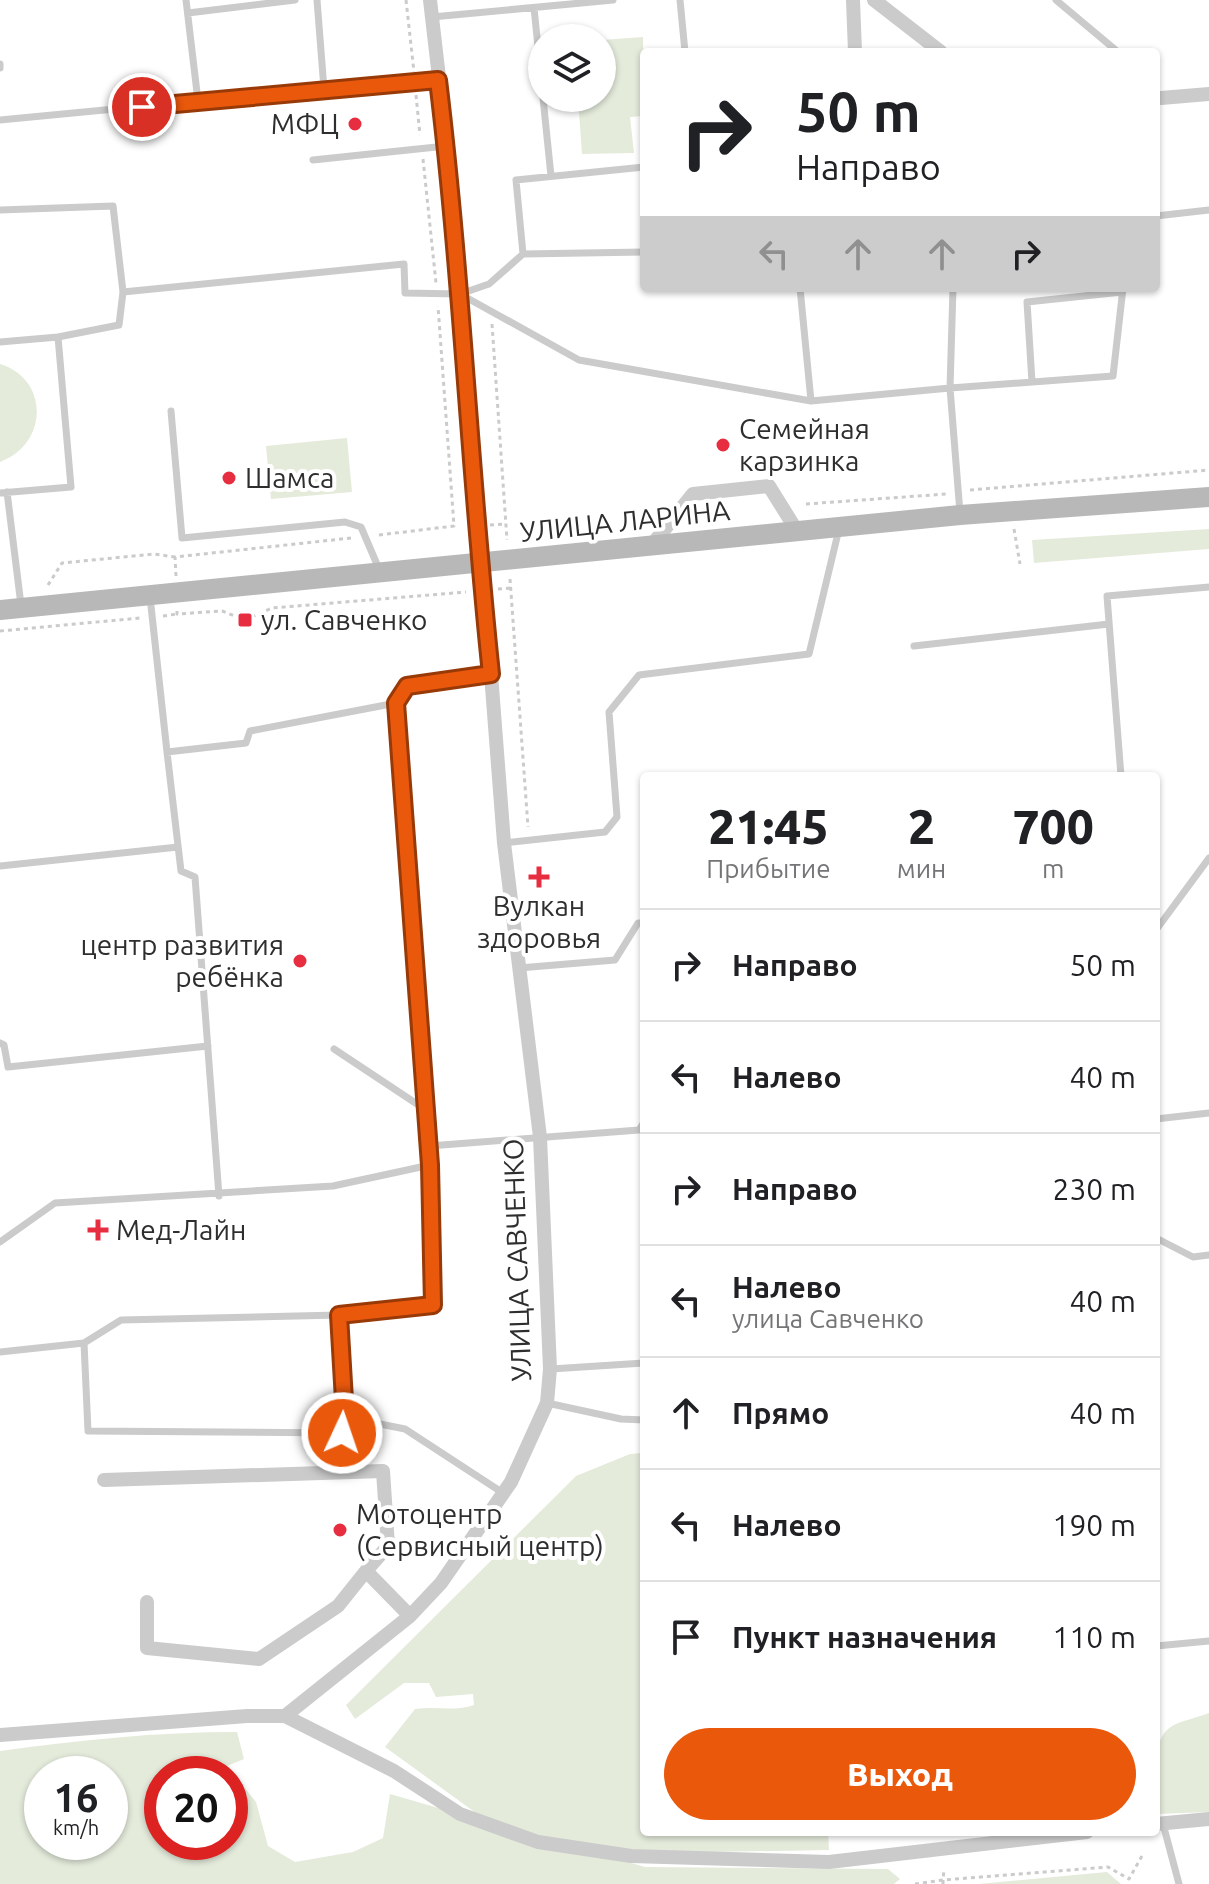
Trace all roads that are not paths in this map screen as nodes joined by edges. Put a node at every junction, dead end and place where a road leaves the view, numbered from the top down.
1 (186, 0) edge
2 (295, 0) edge
3 (317, 0) edge
4 (430, 0) edge
5 (613, 0) edge
6 (680, 0) edge
7 (853, 0) edge
8 (874, 0) edge
9 (1056, 0) edge
10 (534, 8) junction
11 (188, 13) junction
12 (432, 17) junction
13 (536, 24) edge
14 (685, 48) edge
15 (855, 48) edge
16 (936, 48) edge
17 (1113, 48) edge
18 (438, 80) junction
19 (324, 89) junction
20 (1209, 94) edge
21 (1161, 98) dead end
22 (198, 101) junction
23 (544, 112) edge
24 (0, 120) edge
25 (446, 146) junction
26 (313, 160) dead end
27 (640, 167) edge
28 (551, 176) junction
29 (0, 210) edge
30 (1209, 210) edge
31 (1160, 216) edge
32 (640, 252) edge
33 (523, 254) junction
34 (123, 292) junction
35 (800, 292) edge
36 (953, 292) edge
37 (1107, 292) edge
38 (1123, 292) edge
39 (460, 294) junction
40 (58, 337) junction
41 (0, 342) edge
42 (1032, 382) junction
43 (950, 388) junction
44 (811, 401) junction
45 (171, 411) dead end
46 (4, 492) edge
47 (1209, 497) edge
48 (960, 515) junction
49 (839, 527) junction
50 (797, 531) junction
51 (651, 546) junction
52 (479, 563) junction
53 (382, 574) junction
54 (1209, 587) edge
55 (150, 595) junction
56 (20, 598) junction
57 (0, 610) edge
58 (1109, 624) junction
59 (914, 646) dead end
60 (491, 674) junction
61 (396, 703) junction
62 (167, 752) junction
63 (1121, 772) edge
64 (504, 843) junction
65 (178, 847) junction
66 (1209, 858) edge
67 (0, 866) edge
68 (640, 923) edge
69 (1160, 925) edge
70 (519, 968) junction
71 (0, 1043) edge
72 (208, 1046) junction
73 (334, 1049) dead end
74 (426, 1110) junction
75 (1209, 1113) edge
76 (1160, 1119) edge
77 (640, 1128) edge
78 (540, 1137) junction
79 (429, 1146) junction
80 (430, 1165) junction
81 (219, 1196) junction
82 (1160, 1240) edge
83 (0, 1242) edge
84 (1209, 1255) edge
85 (339, 1315) junction
86 (84, 1343) junction
87 (0, 1352) edge
88 (640, 1363) edge
89 (550, 1369) junction
90 (547, 1403) junction
91 (345, 1417) junction
92 (640, 1420) edge
93 (104, 1480) dead end
94 (503, 1493) junction
95 (366, 1571) junction
96 (147, 1602) dead end
97 (410, 1616) junction
98 (1209, 1641) edge
99 (1160, 1646) edge
100 (285, 1716) junction
101 (0, 1735) edge
102 (1209, 1819) edge
103 (1160, 1824) edge
104 (1053, 1836) edge
105 (1179, 1884) edge

1 - 11 lane
2 - 11 lane
3 - 19 lane
4 - 12 street, УЛИЦА САВЧЕНКО
5 - 10 lane
6 - 14 lane
7 - 15 street
8 - 16 street
9 - 17 lane
10 - 12 lane
10 - 13 lane
11 - 22 lane
12 - 18 street, УЛИЦА САВЧЕНКО
18 - 19 lane
18 - 25 street, УЛИЦА САВЧЕНКО
19 - 22 lane
20 - 21 street
22 - 24 lane
23 - 28 lane
25 - 26 lane
25 - 39 street, УЛИЦА САВЧЕНКО
27 - 28 lane
28 - 33 lane
29 - 34 lane
30 - 31 lane
32 - 33 lane
33 - 39 lane
34 - 39 lane
34 - 40 lane
35 - 44 lane
36 - 43 lane
37 - 42 lane
38 - 42 lane
39 - 44 lane
39 - 52 street, УЛИЦА САВЧЕНКО
40 - 41 lane
40 - 46 lane
42 - 43 lane
43 - 44 lane
43 - 48 lane
45 - 53 lane
46 - 56 lane
47 - 48 main road, УЛИЦА ЛАРИНА
48 - 49 main road, УЛИЦА ЛАРИНА
49 - 50 main road, УЛИЦА ЛАРИНА
49 - 64 lane
50 - 51 main road, УЛИЦА ЛАРИНА
50 - 51 street
51 - 52 main road, УЛИЦА ЛАРИНА
52 - 53 main road, УЛИЦА ЛАРИНА
52 - 60 street, УЛИЦА САВЧЕНКО
53 - 55 main road, УЛИЦА ЛАРИНА
54 - 58 lane
55 - 56 main road, УЛИЦА ЛАРИНА
55 - 62 lane
56 - 57 main road, УЛИЦА ЛАРИНА
58 - 59 lane
58 - 63 lane
60 - 61 lane
60 - 64 street, УЛИЦА САВЧЕНКО
61 - 62 lane
61 - 74 lane
62 - 65 lane
64 - 70 street, УЛИЦА САВЧЕНКО
65 - 67 lane
65 - 72 lane
66 - 69 lane
68 - 70 lane
70 - 78 street, УЛИЦА САВЧЕНКО
71 - 72 lane
72 - 81 lane
73 - 74 lane
74 - 79 lane
75 - 76 lane
77 - 78 lane
78 - 79 lane
78 - 89 street, УЛИЦА САВЧЕНКО
79 - 80 lane
80 - 81 lane
80 - 85 lane
81 - 83 lane
82 - 84 lane
85 - 86 lane
85 - 91 lane
86 - 87 lane
86 - 91 lane
88 - 89 lane
89 - 90 street, УЛИЦА САВЧЕНКО
90 - 92 lane
90 - 94 street, УЛИЦА САВЧЕНКО
91 - 94 lane
93 - 95 street
94 - 97 street, УЛИЦА САВЧЕНКО
95 - 96 street
95 - 97 street
97 - 100 street, УЛИЦА САВЧЕНКО
98 - 99 lane
100 - 101 street
100 - 104 street
102 - 103 street
103 - 105 lane

